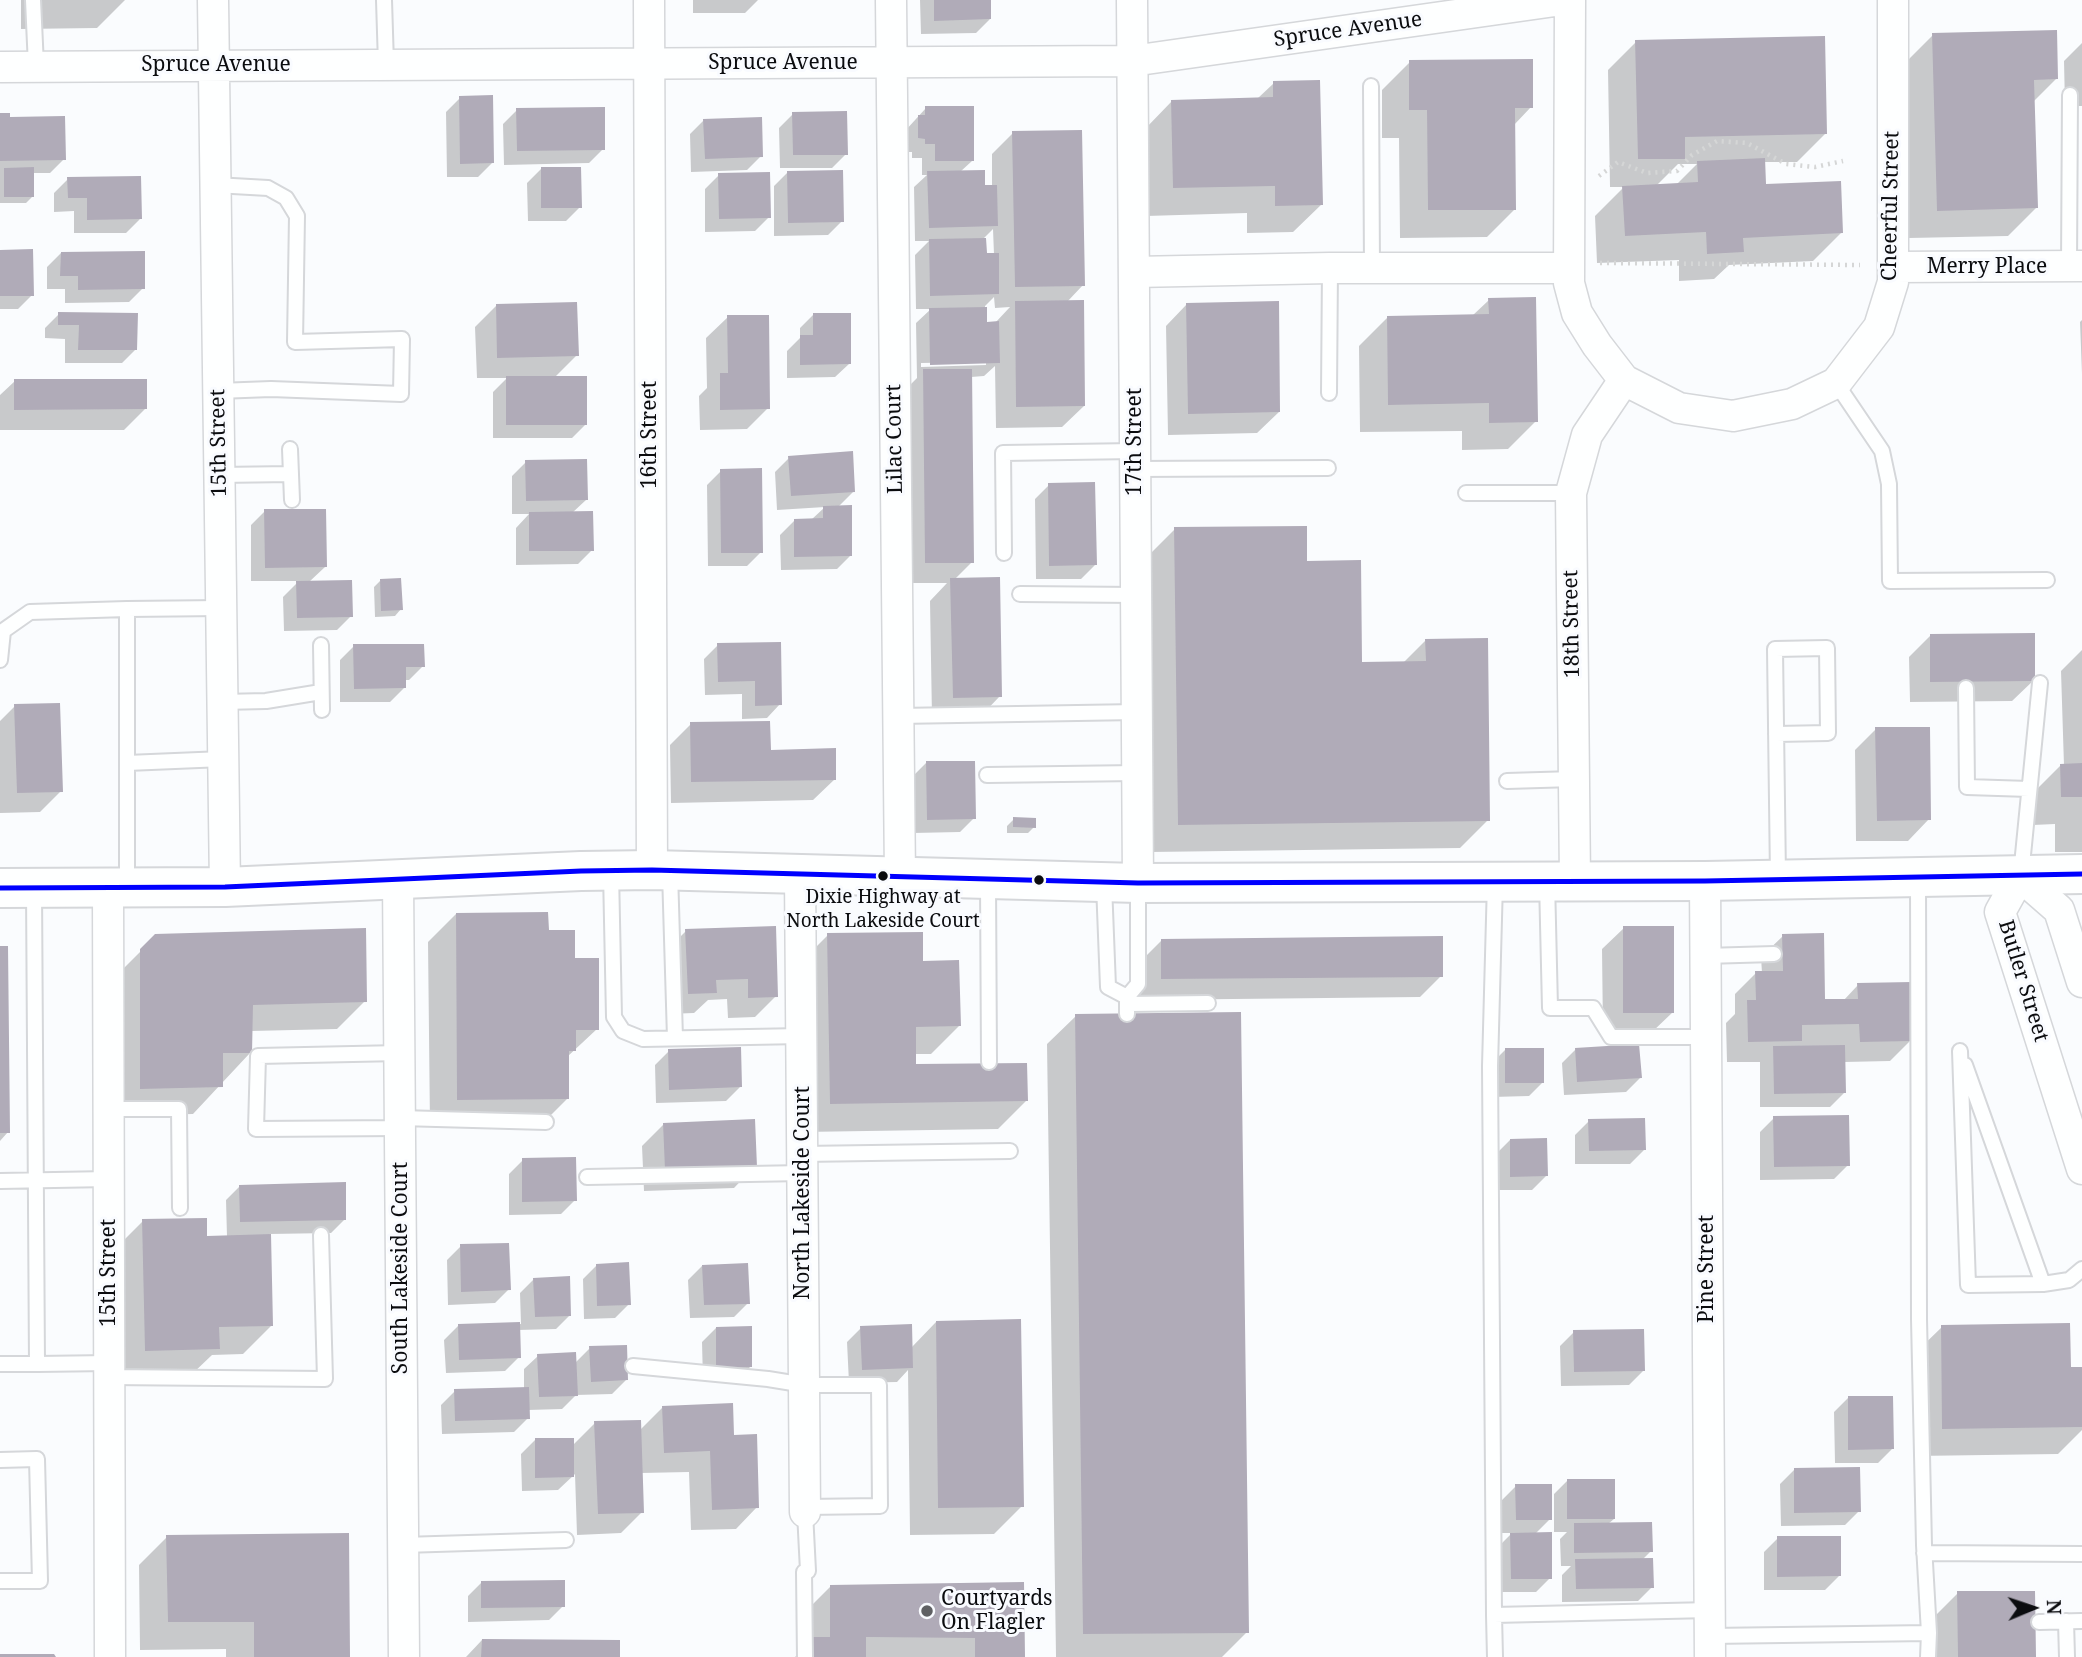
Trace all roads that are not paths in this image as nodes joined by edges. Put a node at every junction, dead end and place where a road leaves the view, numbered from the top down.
1 (33, 0) edge
2 (213, 0) edge
3 (384, 0) edge
4 (649, 0) edge
5 (891, 0) edge
6 (1132, 0) edge
7 (1562, 0) edge
8 (1570, 0) edge
9 (1893, 0) edge
10 (1132, 61) junction
11 (891, 62) junction
12 (649, 63) junction
13 (386, 64) junction
14 (213, 65) junction
15 (36, 66) junction
16 (0, 67) edge
17 (1371, 86) dead end
18 (2070, 95) dead end
19 (215, 185) junction
20 (1893, 267) junction
21 (2075, 267) edge
22 (1329, 268) junction
23 (1569, 268) junction
24 (1372, 269) junction
25 (1135, 272) junction
26 (1624, 380) junction
27 (1836, 383) junction
28 (218, 391) junction
29 (1329, 393) dead end
30 (290, 449) dead end
31 (1135, 460) junction
32 (1328, 468) dead end
33 (219, 474) junction
34 (291, 474) junction
35 (1466, 493) dead end
36 (1572, 493) junction
37 (292, 500) dead end
38 (1004, 553) dead end
39 (2047, 580) dead end
40 (1020, 594) dead end
41 (1136, 595) junction
42 (221, 608) junction
43 (127, 609) junction
44 (321, 645) dead end
45 (0, 660) edge
46 (2040, 683) dead end
47 (1966, 688) dead end
48 (321, 692) junction
49 (222, 702) junction
50 (322, 710) dead end
51 (1137, 712) junction
52 (898, 716) junction
53 (1776, 734) junction
54 (223, 759) junction
55 (127, 763) junction
56 (1137, 773) junction
57 (987, 775) dead end
58 (1574, 779) junction
59 (1507, 780) dead end
60 (2029, 789) junction
61 (661, 870) junction
62 (610, 871) junction
63 (800, 874) junction
64 (2082, 874) edge
65 (2020, 876) junction
66 (900, 877) junction
67 (1918, 877) junction
68 (398, 878) junction
69 (1778, 879) junction
70 (988, 880) junction
71 (1561, 881) junction
72 (1704, 881) junction
73 (1495, 882) junction
74 (1121, 883) junction
75 (225, 887) junction
76 (17, 888) edge
77 (118, 888) junction
78 (1774, 954) dead end
79 (1705, 956) junction
80 (2082, 982) edge
81 (1208, 1003) dead end
82 (1127, 1005) junction
83 (802, 1036) junction
84 (1706, 1037) junction
85 (675, 1038) junction
86 (400, 1053) junction
87 (989, 1062) dead end
88 (109, 1109) junction
89 (546, 1122) dead end
90 (400, 1123) junction
91 (1010, 1151) dead end
92 (802, 1164) junction
93 (2082, 1169) edge
94 (587, 1177) dead end
95 (109, 1179) junction
96 (36, 1180) junction
97 (0, 1181) edge
98 (180, 1208) dead end
99 (321, 1235) dead end
100 (2082, 1269) edge
101 (2043, 1284) junction
102 (0, 1364) edge
103 (37, 1364) junction
104 (633, 1366) dead end
105 (109, 1370) junction
106 (804, 1385) junction
107 (0, 1460) edge
108 (806, 1510) junction
109 (566, 1540) dead end
110 (403, 1545) junction
111 (1924, 1553) junction
112 (2082, 1554) edge
113 (0, 1581) edge
114 (1494, 1615) junction
115 (2066, 1621) junction
116 (2082, 1621) edge
117 (2039, 1622) dead end
118 (1929, 1633) junction
119 (1710, 1635) edge
120 (110, 1657) edge
121 (404, 1657) edge
122 (805, 1657) edge
123 (1494, 1657) edge
124 (1928, 1657) edge
125 (2067, 1657) edge

1 - 15 lane
2 - 14 street, 15th Street
3 - 13 lane
4 - 12 street, 16th Street
5 - 11 street, Lilac Court
6 - 10 street, 17th Street
7 - 10 street, Spruce Avenue
8 - 23 street
9 - 20 street, Cheerful Street
10 - 11 street, Spruce Avenue
10 - 25 street, 17th Street
11 - 12 street, Spruce Avenue
11 - 52 street, Lilac Court
12 - 13 street, Spruce Avenue
12 - 61 street, 16th Street
13 - 14 street, Spruce Avenue
14 - 15 street, Spruce Avenue
14 - 19 street, 15th Street
15 - 16 street, Spruce Avenue
17 - 24 lane
18 - 21 lane
19 - 28 street, 15th Street
19 - 28 lane
20 - 21 street, Merry Place
20 - 27 street, Cheerful Street
22 - 24 street
22 - 25 street
22 - 29 lane
23 - 24 street
23 - 26 street, Cheerful Street
25 - 31 street, 17th Street
26 - 27 street, Cheerful Street
26 - 36 street, 18th Street
27 - 39 lane
28 - 33 street, 15th Street
30 - 34 lane
31 - 32 lane
31 - 38 lane
31 - 41 street, 17th Street
33 - 34 lane
33 - 42 street, 15th Street
34 - 37 lane
35 - 36 lane
36 - 58 street, 18th Street
40 - 41 lane
41 - 51 street, 17th Street
42 - 43 lane
42 - 49 street, 15th Street
43 - 45 lane
43 - 55 lane
44 - 48 lane
46 - 60 lane
47 - 60 lane
48 - 49 lane
48 - 50 lane
49 - 54 street, 15th Street
51 - 52 lane
51 - 56 street, 17th Street
52 - 66 street, Lilac Court
53 - 53 lane
53 - 69 lane
54 - 55 lane
54 - 75 street, 15th Street
55 - 77 lane
56 - 57 lane
56 - 74 street, 17th Street
58 - 59 lane
58 - 71 street, 18th Street
60 - 65 lane
61 - 62 main road
61 - 63 main road
61 - 85 lane
62 - 68 main road
62 - 85 lane
63 - 66 main road
63 - 83 street, North Lakeside Court
64 - 65 main road
65 - 67 main road
65 - 80 street
65 - 93 street, Butler Street
66 - 70 main road
67 - 69 main road
67 - 111 lane
68 - 75 main road
68 - 86 street, South Lakeside Court
69 - 72 main road
70 - 74 main road
70 - 87 lane
71 - 72 main road
71 - 73 main road
71 - 84 lane
72 - 79 street, Pine Street
73 - 74 main road
73 - 114 lane
74 - 82 lane
74 - 82 lane
75 - 77 main road
76 - 77 main road
76 - 96 lane
77 - 88 street, 15th Street
78 - 79 lane
79 - 84 street, Pine Street
81 - 82 lane
83 - 85 lane
83 - 92 street, North Lakeside Court
84 - 119 street, Pine Street
86 - 90 street, South Lakeside Court
86 - 90 lane
88 - 95 street, 15th Street
88 - 98 lane
89 - 90 lane
90 - 110 street, South Lakeside Court
91 - 92 lane
92 - 94 lane
92 - 106 street, North Lakeside Court
95 - 96 lane
95 - 105 street, 15th Street
96 - 97 lane
96 - 103 lane
99 - 105 lane
100 - 101 lane
101 - 101 lane
102 - 103 lane
103 - 105 lane
104 - 106 lane
105 - 120 street, 15th Street
106 - 108 street, North Lakeside Court
106 - 108 lane
107 - 113 lane
108 - 122 lane
109 - 110 lane
110 - 121 street, South Lakeside Court
111 - 112 lane
111 - 118 lane
114 - 119 lane
114 - 123 lane
115 - 116 lane
115 - 117 lane
115 - 125 lane
118 - 119 lane
118 - 124 lane

